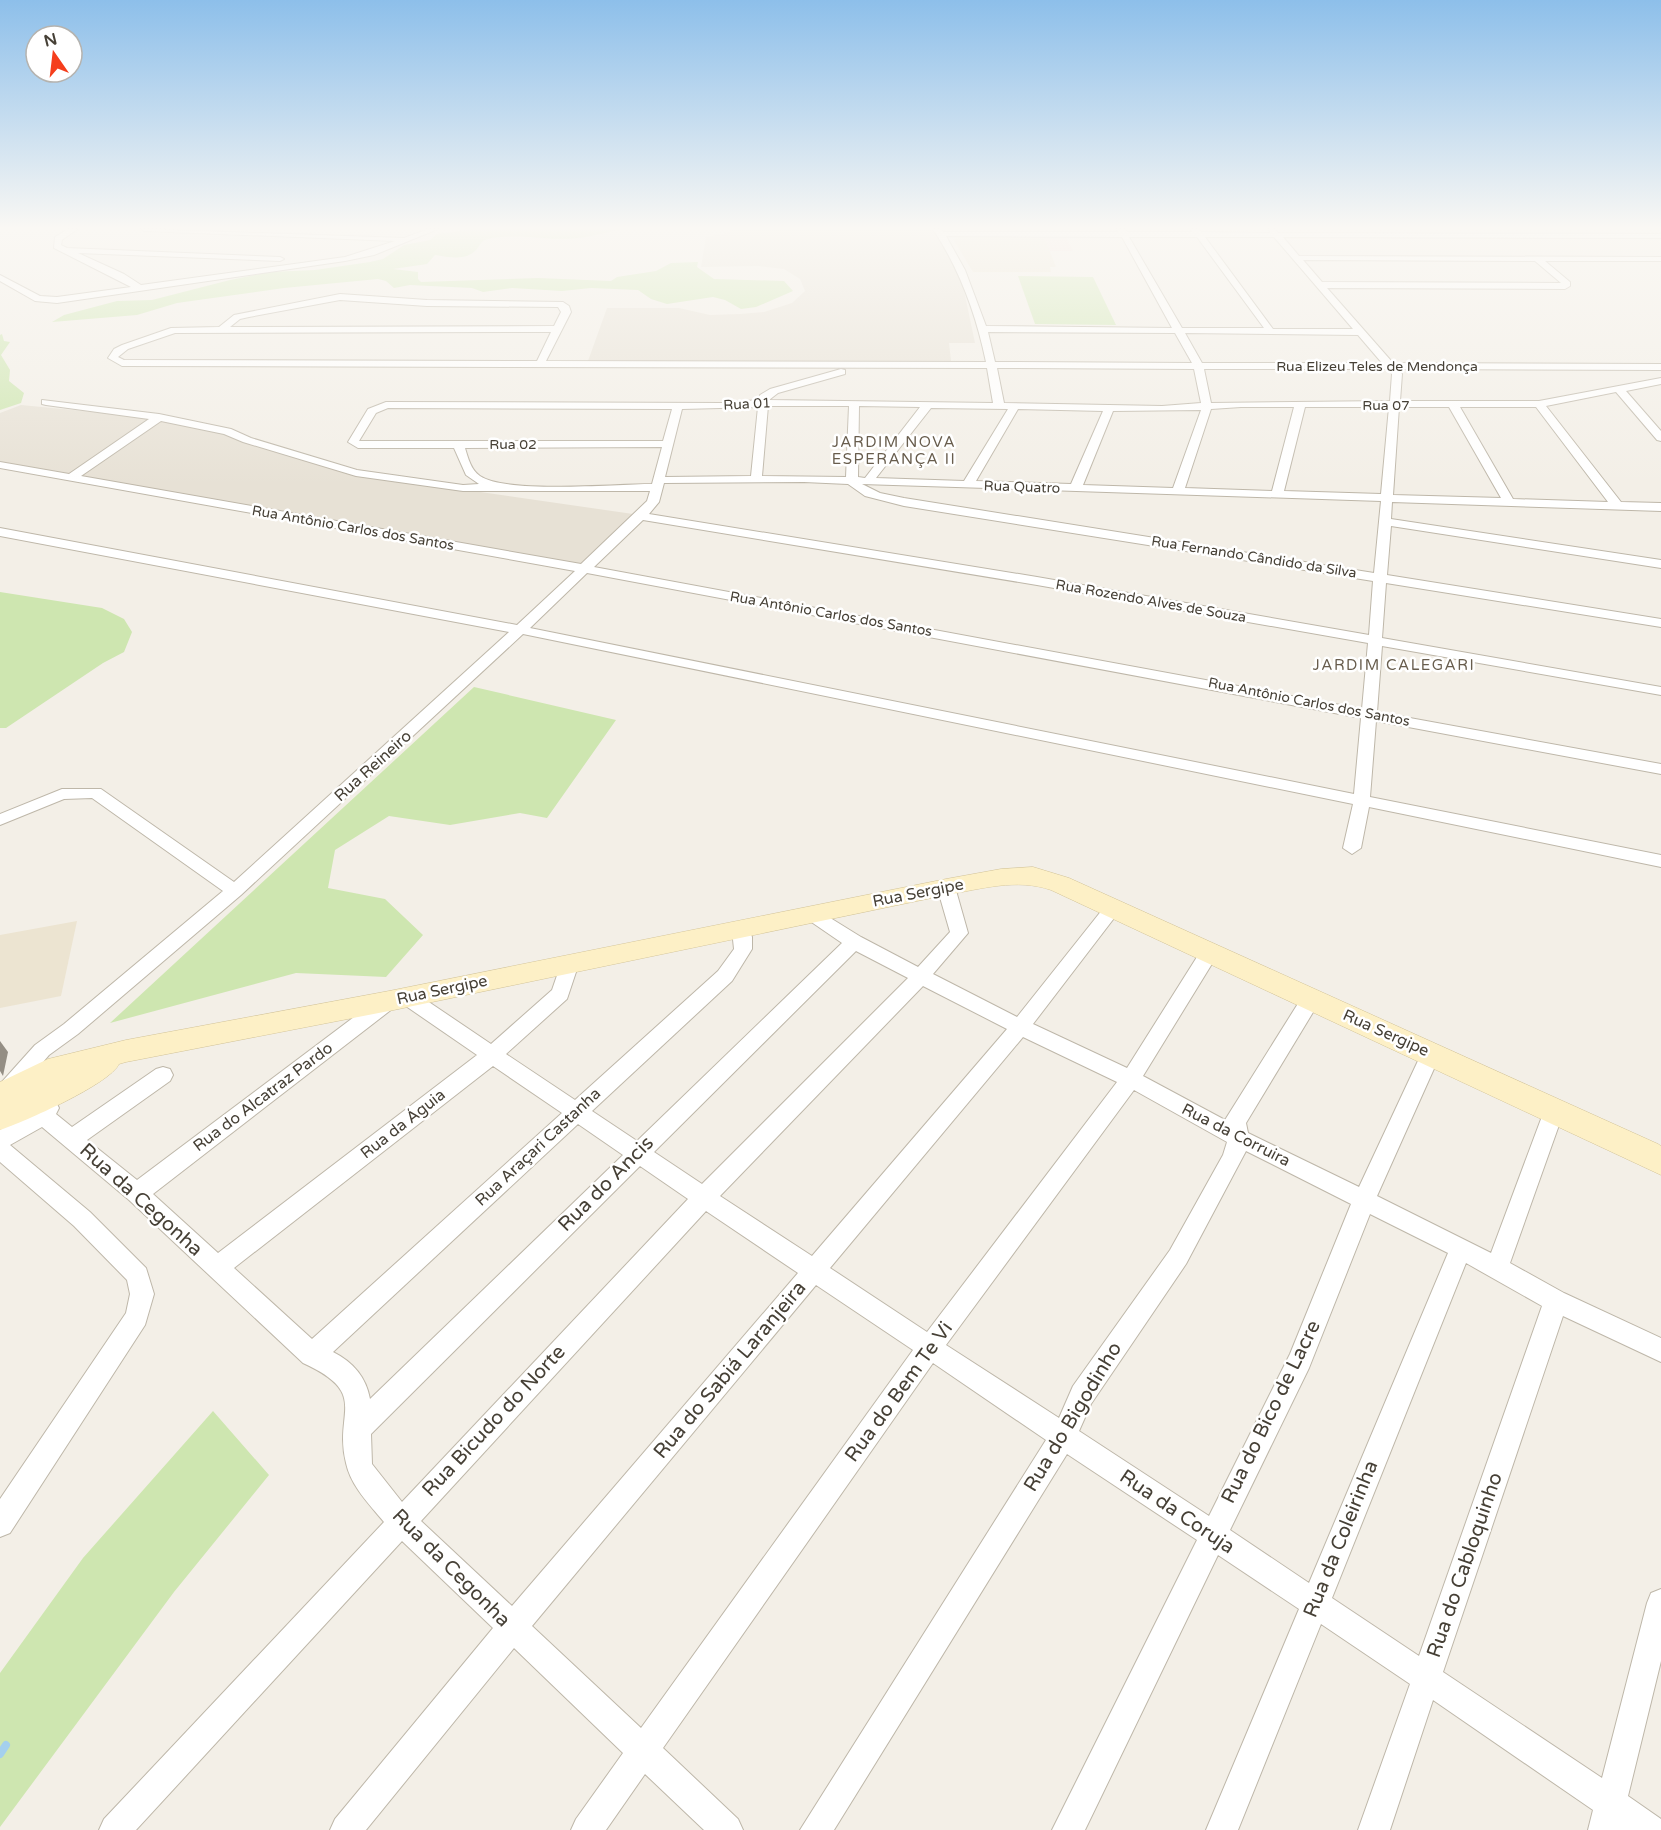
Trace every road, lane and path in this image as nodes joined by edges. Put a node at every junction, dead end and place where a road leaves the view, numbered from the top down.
1 (247, 314) edge
2 (565, 314) edge
3 (978, 314) edge
4 (1170, 314) edge
5 (1258, 314) edge
6 (1345, 314) edge
7 (222, 329) junction
8 (556, 329) junction
9 (982, 329) junction
10 (1179, 331) junction
11 (1271, 332) junction
12 (1360, 332) junction
13 (540, 364) junction
14 (1198, 365) junction
15 (1391, 366) junction
16 (1661, 367) edge
17 (992, 368) junction
18 (1661, 381) edge
19 (1619, 389) junction
20 (46, 402) dead end
21 (764, 403) junction
22 (854, 403) junction
23 (928, 404) junction
24 (1539, 404) junction
25 (1300, 405) junction
26 (1394, 405) junction
27 (678, 406) junction
28 (999, 406) junction
29 (1015, 406) junction
30 (1207, 406) junction
31 (1454, 406) junction
32 (1109, 408) junction
33 (159, 417) junction
34 (1661, 438) edge
35 (458, 444) junction
36 (668, 444) junction
37 (358, 445) joint
38 (0, 465) edge
39 (70, 478) junction
40 (756, 479) junction
41 (852, 481) junction
42 (867, 482) junction
43 (658, 483) junction
44 (967, 486) junction
45 (508, 487) junction
46 (1076, 489) junction
47 (1178, 491) junction
48 (1277, 494) junction
49 (1385, 498) junction
50 (1509, 502) junction
51 (1617, 505) junction
52 (1661, 507) edge
53 (640, 516) junction
54 (1387, 522) junction
55 (0, 532) edge
56 (1661, 564) edge
57 (586, 569) junction
58 (1382, 577) junction
59 (1661, 623) edge
60 (521, 630) junction
61 (1374, 640) junction
62 (1661, 691) edge
63 (1367, 713) junction
64 (1661, 769) edge
65 (1362, 799) junction
66 (0, 820) edge
67 (1352, 848) dead end
68 (1661, 861) edge
69 (946, 887) junction
70 (235, 891) junction
71 (1112, 909) junction
72 (813, 915) junction
73 (741, 930) junction
74 (854, 942) junction
75 (1209, 954) junction
76 (570, 963) junction
77 (922, 975) junction
78 (398, 999) junction
79 (1311, 999) junction
80 (1020, 1027) junction
81 (71, 1029) junction
82 (1431, 1053) junction
83 (492, 1055) junction
84 (163, 1075) dead end
85 (60, 1079) junction
86 (1131, 1079) junction
87 (1, 1102) edge
88 (1554, 1111) junction
89 (577, 1112) junction
90 (43, 1116) junction
91 (73, 1138) junction
92 (1239, 1138) junction
93 (0, 1140) edge
94 (0, 1149) edge
95 (636, 1154) junction
96 (1661, 1162) edge
97 (137, 1193) junction
98 (703, 1197) junction
99 (1364, 1200) junction
100 (1461, 1248) junction
101 (216, 1268) junction
102 (1497, 1268) junction
103 (815, 1270) junction
104 (1556, 1301) junction
105 (1660, 1345) edge
106 (930, 1347) junction
107 (312, 1355) junction
108 (359, 1428) junction
109 (1064, 1435) junction
110 (400, 1521) junction
111 (0, 1523) edge
112 (1211, 1536) junction
113 (1661, 1603) edge
114 (1314, 1604) junction
115 (512, 1629) junction
116 (1426, 1680) junction
117 (644, 1749) junction
118 (1607, 1816) edge
119 (115, 1830) edge
120 (346, 1830) edge
121 (587, 1830) edge
122 (727, 1830) edge
123 (816, 1830) edge
124 (1068, 1830) edge
125 (1222, 1830) edge
126 (1374, 1830) edge
127 (1650, 1830) edge

1 - 7 street
2 - 8 street
3 - 9 street
4 - 10 street
5 - 11 street
6 - 12 street
7 - 8 street
7 - 13 street, Rua Elizeu Teles de Mendonça
8 - 13 street
9 - 10 street
9 - 17 street
10 - 11 street
10 - 14 street
11 - 12 street
12 - 15 street
13 - 17 street, Rua Elizeu Teles de Mendonça
14 - 15 street, Rua Elizeu Teles de Mendonça
14 - 17 street, Rua Elizeu Teles de Mendonça
14 - 30 street
15 - 16 street, Rua Elizeu Teles de Mendonça
15 - 26 street
17 - 21 street
17 - 28 street
18 - 19 street, Rua 07
19 - 24 street, Rua 07
19 - 34 street
20 - 33 street
21 - 22 street, Rua 01
21 - 27 street, Rua 01
21 - 40 street
22 - 23 street, Rua 01
22 - 41 street
23 - 28 street, Rua 01
23 - 42 street
24 - 31 street, Rua 07
24 - 51 street
25 - 26 street, Rua 07
25 - 30 street, Rua 07
25 - 48 street
26 - 31 street, Rua 07
26 - 49 street
27 - 36 street, Rua Reineiro
27 - 37 street, Rua 01
28 - 29 street, Rua 01
29 - 32 street, Rua 01
29 - 44 street
30 - 32 street, Rua 07
30 - 47 street
31 - 50 street
32 - 46 street
33 - 39 street
33 - 45 street
35 - 36 street, Rua 02
35 - 37 street, Rua 02
35 - 45 street
36 - 43 street, Rua Reineiro
38 - 39 street, Rua Antônio Carlos dos Santos
39 - 57 street, Rua Antônio Carlos dos Santos
40 - 41 street, Rua Quatro
40 - 43 street, Rua Quatro
41 - 42 street, Rua Quatro
41 - 58 street, Rua Fernando Cândido da Silva
42 - 44 street, Rua Quatro
43 - 45 street, Rua Quatro
43 - 53 street, Rua Reineiro
44 - 46 street, Rua Quatro
46 - 47 street, Rua Quatro
47 - 48 street, Rua Quatro
48 - 49 street, Rua Quatro
49 - 50 street, Rua Quatro
49 - 54 street
50 - 51 street, Rua Quatro
51 - 52 street, Rua Quatro
53 - 57 street, Rua Reineiro
53 - 61 street, Rua Rozendo Alves de Souza
54 - 56 street
54 - 58 street
55 - 60 street
57 - 60 street, Rua Reineiro
57 - 63 street, Rua Antônio Carlos dos Santos
58 - 59 street, Rua Fernando Cândido da Silva
58 - 61 street
60 - 65 street
60 - 70 street, Rua Reineiro
61 - 62 street, Rua Rozendo Alves de Souza
61 - 63 street
63 - 64 street, Rua Antônio Carlos dos Santos
63 - 65 street
65 - 67 street
65 - 68 street
66 - 70 street
69 - 71 street, Rua Sergipe
69 - 72 street, Rua Sergipe
69 - 77 street
70 - 81 street, Rua Reineiro
71 - 75 street, Rua Sergipe
71 - 80 street, Rua do Sabiá Laranjeira
72 - 73 street, Rua Sergipe
72 - 74 street, Rua da Corruira
73 - 76 street, Rua Sergipe
73 - 89 street, Rua Araçari Castanha
74 - 77 street, Rua da Corruira
74 - 95 street, Rua do Ancis
75 - 79 street, Rua Sergipe
75 - 86 street, Rua do Bem Te Vi
76 - 78 street, Rua Sergipe
76 - 83 street, Rua da Águia
77 - 80 street, Rua da Corruira
77 - 98 street, Rua Bicudo do Norte
78 - 83 street
78 - 85 street, Rua Sergipe
78 - 97 street, Rua do Alcatraz Pardo
79 - 82 street, Rua Sergipe
79 - 92 street, Rua do Bigodinho
80 - 86 street, Rua da Corruira
80 - 103 street, Rua do Sabiá Laranjeira
81 - 85 street, Rua Reineiro
81 - 87 street, Rua Reineiro
82 - 88 street, Rua Sergipe
82 - 99 street, Rua do Bico de Lacre
83 - 89 street
83 - 101 street, Rua da Águia
84 - 91 street
85 - 87 street
85 - 90 street, Rua Reineiro
86 - 92 street, Rua da Corruira
86 - 106 street, Rua do Bem Te Vi
88 - 96 street, Rua Sergipe
88 - 102 street
89 - 95 street, Rua da Coruja
89 - 107 street, Rua Araçari Castanha
90 - 91 street, Rua da Cegonha
90 - 93 street
91 - 97 street, Rua da Cegonha
92 - 99 street, Rua da Corruira
92 - 109 street, Rua do Bigodinho
94 - 111 street
95 - 98 street, Rua da Coruja
95 - 108 street, Rua do Ancis
97 - 101 street, Rua da Cegonha
98 - 103 street, Rua da Coruja
98 - 110 street, Rua Bicudo do Norte
99 - 100 street, Rua da Corruira
99 - 112 street, Rua do Bico de Lacre
100 - 102 street, Rua da Corruira
100 - 114 street, Rua da Coleirinha
101 - 107 street, Rua da Cegonha
102 - 104 street, Rua da Corruira
103 - 106 street, Rua da Coruja
103 - 115 street, Rua do Sabiá Laranjeira
104 - 105 street, Rua da Corruira
104 - 116 street, Rua do Cabloquinho
106 - 109 street, Rua da Coruja
106 - 117 street, Rua do Bem Te Vi
107 - 108 street, Rua da Cegonha
108 - 110 street, Rua da Cegonha
109 - 112 street, Rua da Coruja
109 - 123 street, Rua do Bigodinho
110 - 115 street, Rua da Cegonha
110 - 119 street, Rua Bicudo do Norte
112 - 114 street, Rua da Coruja
112 - 124 street, Rua do Bico de Lacre
113 - 118 street
114 - 116 street, Rua da Coruja
114 - 125 street, Rua da Coleirinha
115 - 117 street, Rua da Cegonha
115 - 120 street, Rua do Sabiá Laranjeira
116 - 118 street, Rua da Coruja
116 - 126 street, Rua do Cabloquinho
117 - 121 street, Rua do Bem Te Vi
117 - 122 street, Rua da Cegonha
118 - 127 street, Rua da Coruja

